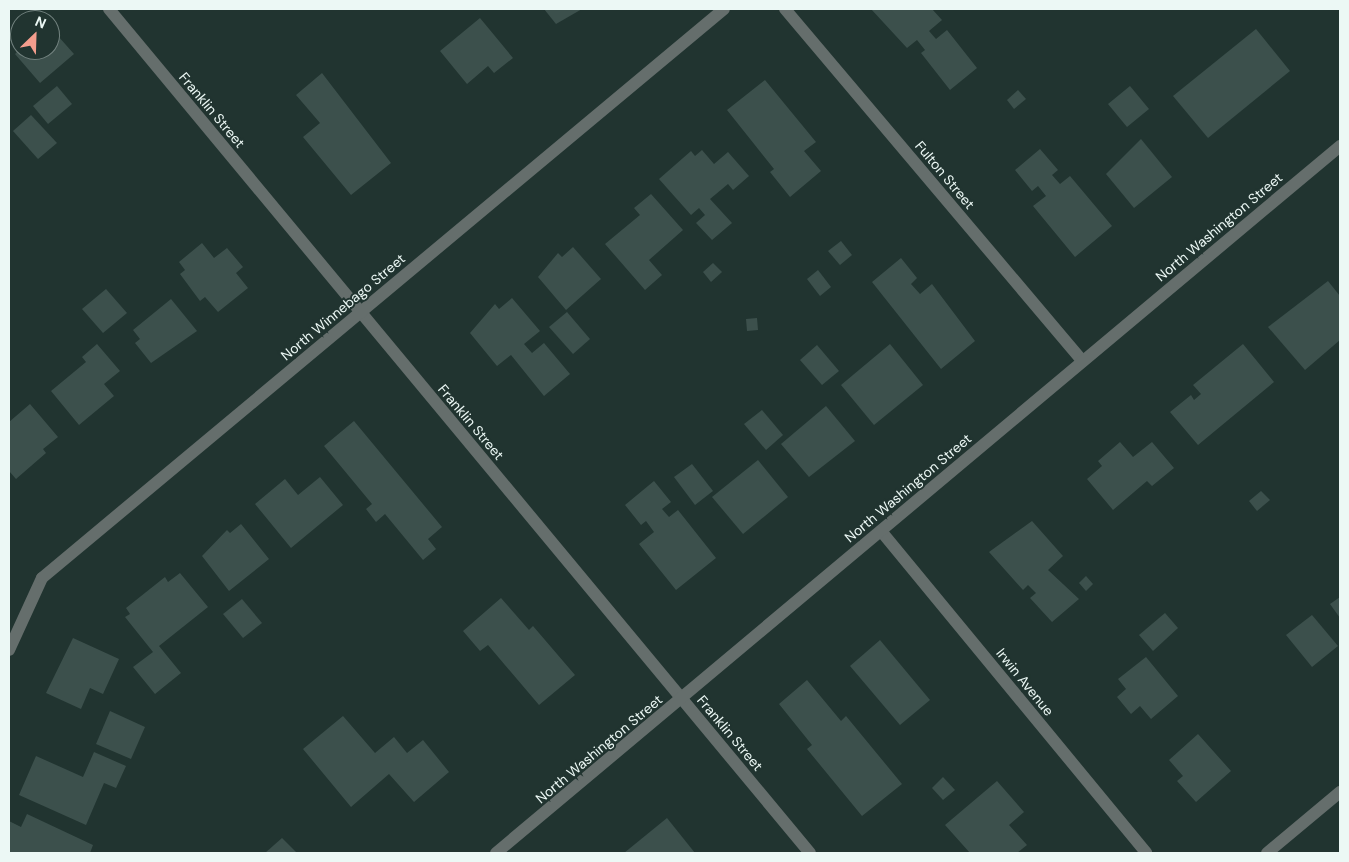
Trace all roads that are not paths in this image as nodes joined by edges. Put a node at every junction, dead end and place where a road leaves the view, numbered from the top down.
1 (109, 9) edge
2 (724, 9) edge
3 (785, 9) edge
4 (1340, 146) edge
5 (360, 312) junction
6 (1082, 361) junction
7 (881, 531) junction
8 (9, 650) edge
9 (682, 700) junction
10 (1340, 792) edge
11 (496, 853) edge
12 (810, 853) edge
13 (1146, 853) edge
14 (1267, 853) edge

1 - 5 street, Franklin Street
2 - 5 street, North Winnebago Street
3 - 6 street, Fulton Street
4 - 6 street, North Washington Street
5 - 8 street, North Winnebago Street
5 - 9 street, Franklin Street
6 - 7 street, North Washington Street
7 - 9 street, North Washington Street
7 - 13 street, Irwin Avenue
9 - 11 street, North Washington Street
9 - 12 street, Franklin Street
10 - 14 street

